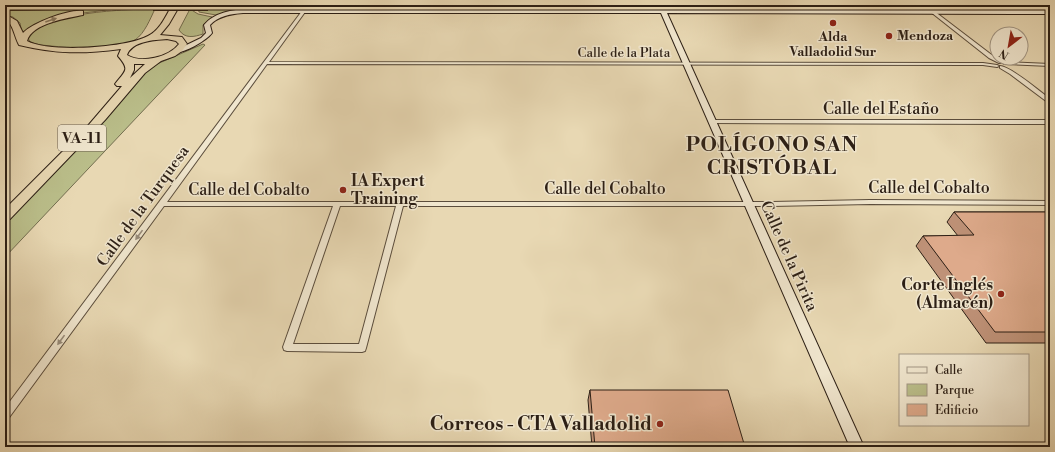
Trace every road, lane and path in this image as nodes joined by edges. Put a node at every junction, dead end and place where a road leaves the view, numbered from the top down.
1 (11, 5) edge
2 (171, 5) edge
3 (176, 5) edge
4 (186, 5) edge
5 (509, 5) edge
6 (517, 5) edge
7 (541, 5) edge
8 (755, 5) edge
9 (773, 5) edge
10 (153, 6) junction
11 (208, 6) edge
12 (5, 7) edge
13 (663, 11) junction
14 (1048, 11) edge
15 (303, 12) junction
16 (918, 12) junction
17 (933, 12) junction
18 (946, 12) junction
19 (5, 16) edge
20 (942, 19) junction
21 (164, 26) junction
22 (209, 33) junction
23 (149, 39) junction
24 (178, 39) junction
25 (22, 43) junction
26 (131, 45) junction
27 (98, 49) junction
28 (177, 51) junction
29 (989, 55) edge
30 (125, 58) junction
31 (158, 59) junction
32 (266, 64) junction
33 (687, 64) junction
34 (989, 64) edge
35 (1029, 64) edge
36 (1050, 64) edge
37 (1003, 66) edge
38 (1050, 102) edge
39 (713, 122) junction
40 (1050, 122) edge
41 (400, 203) junction
42 (1050, 203) edge
43 (162, 204) junction
44 (336, 204) junction
45 (749, 204) junction
46 (5, 206) edge
47 (5, 216) edge
48 (5, 416) edge
49 (857, 447) edge

1 - 12 highway
2 - 21 highway
3 - 21 highway
4 - 24 highway
5 - 11 highway
6 - 7 highway
7 - 8 highway
9 - 14 highway
10 - 11 highway, bridge
10 - 12 highway
25 -> 10 highway
13 - 15 street
13 - 16 street
13 - 33 street, Calle de la Pirita
14 - 18 street
15 - 22 street
15 - 32 street, Calle de la Turquesa
16 - 17 street
16 - 20 street
17 - 18 street
17 - 20 street
18 - 20 street
19 - 25 highway
20 - 29 street
21 - 23 highway
22 - 24 street
22 - 28 street
23 - 24 highway
23 - 26 highway
24 - 28 highway
25 - 27 highway
26 - 27 highway
26 - 30 highway
27 - 30 highway
28 - 31 highway, VA-11
30 - 31 highway, VA-11
30 - 46 highway, VA-11
31 - 47 highway, VA-11
32 - 33 street, Calle de la Plata
32 - 43 street, Calle de la Turquesa
33 - 34 street, Calle de la Plata
33 - 39 street, Calle de la Pirita
35 - 36 street, Calle de la Plata
37 - 38 street
39 - 40 street, Calle del Estaño
39 - 45 street, Calle de la Pirita
41 - 44 street, Calle del Cobalto
41 - 44 street
41 - 45 street, Calle del Cobalto
42 - 45 street, Calle del Cobalto
43 - 44 street, Calle del Cobalto
43 -> 48 street, Calle de la Turquesa
45 - 49 street, Calle de la Pirita

